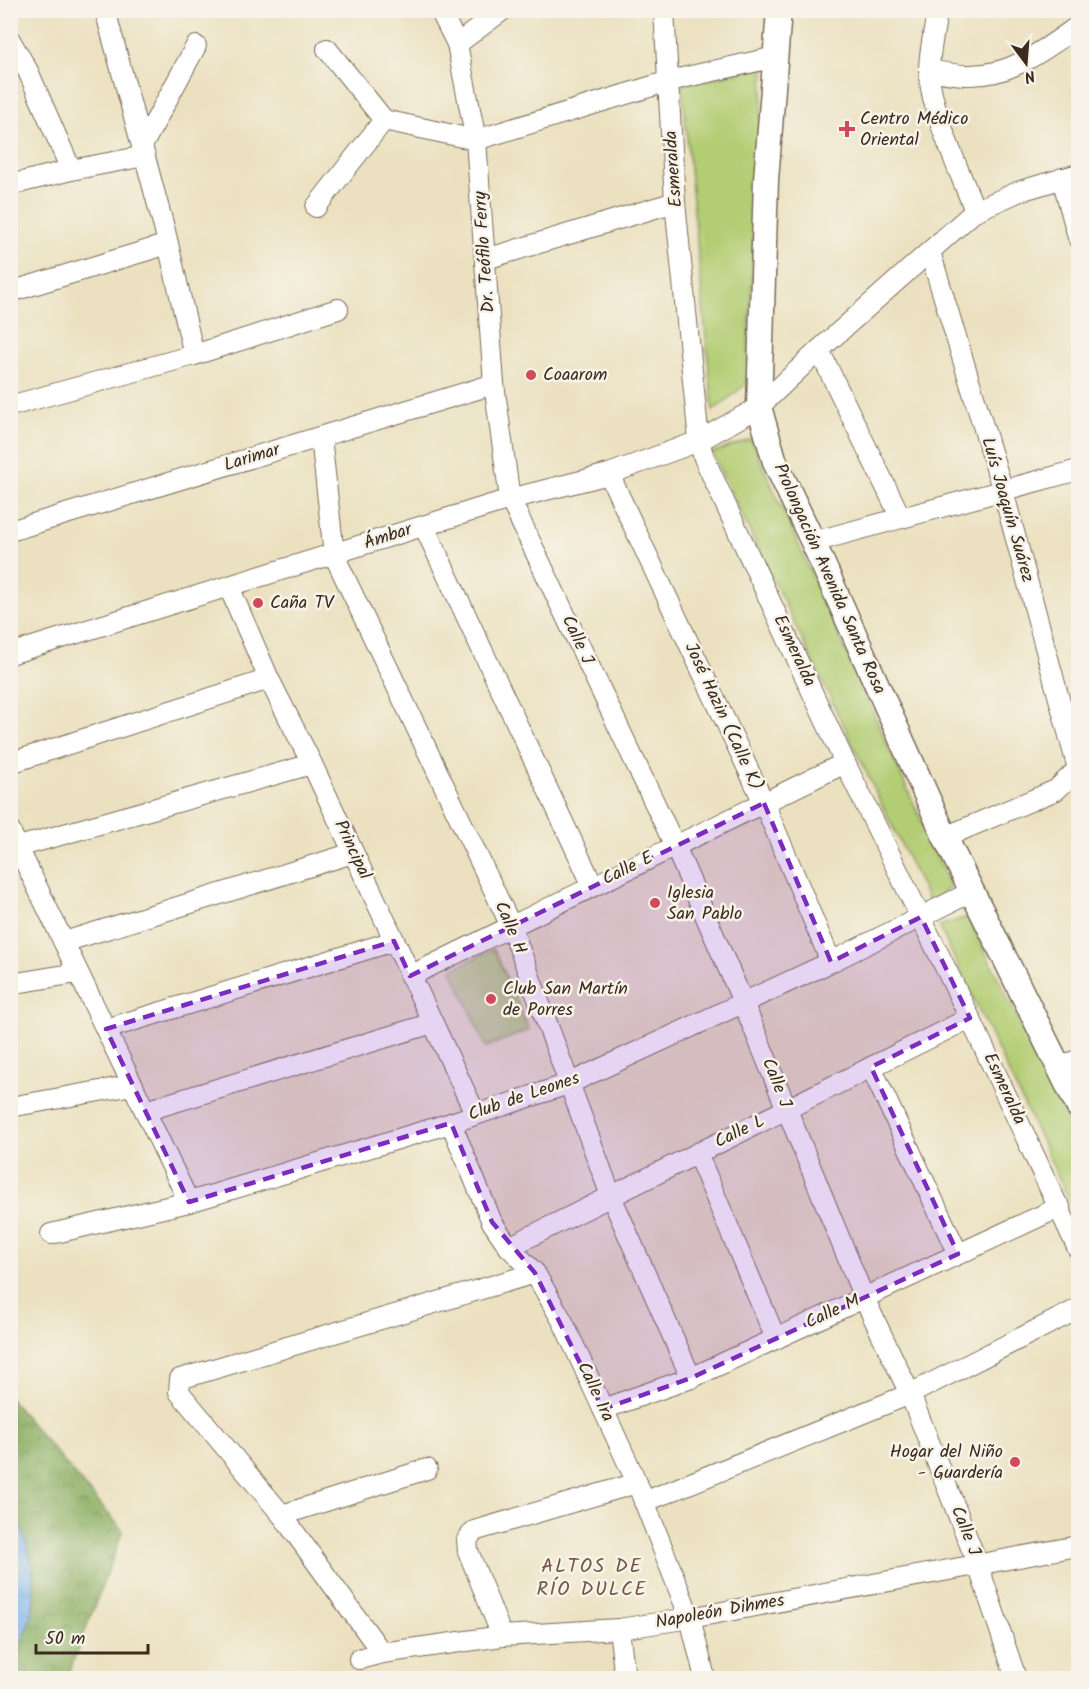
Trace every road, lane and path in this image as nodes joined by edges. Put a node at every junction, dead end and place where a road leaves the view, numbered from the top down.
1 (105, 10) edge
2 (440, 10) edge
3 (502, 10) edge
4 (664, 10) edge
5 (779, 10) edge
6 (937, 10) edge
7 (1078, 26) edge
8 (10, 40) edge
9 (457, 44) junction
10 (196, 46) dead end
11 (327, 49) dead end
12 (776, 57) junction
13 (929, 70) junction
14 (669, 81) junction
15 (384, 120) junction
16 (476, 140) junction
17 (143, 151) junction
18 (72, 170) junction
19 (1070, 176) edge
20 (10, 185) edge
21 (675, 202) junction
22 (316, 207) dead end
23 (975, 210) junction
24 (1078, 237) edge
25 (168, 244) junction
26 (930, 252) junction
27 (486, 258) junction
28 (10, 292) edge
29 (338, 309) dead end
30 (819, 350) junction
31 (194, 354) junction
32 (494, 384) junction
33 (10, 406) edge
34 (759, 407) junction
35 (321, 437) junction
36 (699, 441) junction
37 (1078, 470) edge
38 (609, 474) junction
39 (1003, 491) junction
40 (510, 499) junction
41 (901, 518) junction
42 (424, 525) junction
43 (10, 531) edge
44 (813, 542) junction
45 (334, 555) junction
46 (229, 587) junction
47 (10, 654) edge
48 (269, 679) junction
49 (10, 763) edge
50 (845, 763) junction
51 (312, 764) junction
52 (1078, 769) edge
53 (764, 803) junction
54 (945, 837) junction
55 (675, 846) junction
56 (16, 853) edge
57 (353, 854) junction
58 (593, 886) junction
59 (971, 892) junction
60 (921, 917) junction
61 (511, 926) junction
62 (394, 940) junction
63 (64, 942) junction
64 (831, 962) junction
65 (77, 973) junction
66 (411, 976) junction
67 (10, 984) edge
68 (743, 1002) junction
69 (970, 1018) junction
70 (433, 1023) junction
71 (106, 1029) junction
72 (1069, 1063) edge
73 (871, 1067) junction
74 (568, 1084) junction
75 (133, 1085) junction
76 (1078, 1106) edge
77 (10, 1107) edge
78 (787, 1109) junction
79 (145, 1111) junction
80 (475, 1113) junction
81 (451, 1123) junction
82 (697, 1153) junction
83 (611, 1196) junction
84 (189, 1202) junction
85 (1060, 1207) junction
86 (51, 1234) dead end
87 (509, 1247) junction
88 (1078, 1249) edge
89 (958, 1254) junction
90 (535, 1272) junction
91 (864, 1298) junction
92 (1078, 1309) edge
93 (776, 1339) junction
94 (690, 1378) junction
95 (910, 1394) junction
96 (603, 1409) junction
97 (427, 1469) dead end
98 (640, 1492) junction
99 (282, 1515) junction
100 (1078, 1546) edge
101 (978, 1565) junction
102 (690, 1618) junction
103 (619, 1629) junction
104 (502, 1636) junction
105 (382, 1653) junction
106 (359, 1659) dead end
107 (625, 1678) edge
108 (705, 1678) edge
109 (1016, 1678) edge

1 - 17 street
2 - 9 street, Dr. Teófilo Ferry
3 - 9 street
4 - 14 street, Esmeralda
5 - 12 main road, Prolongación Avenida Santa Rosa
6 - 13 street
7 - 13 street
8 - 18 street
9 - 16 street, Dr. Teófilo Ferry
10 - 17 street
11 - 15 street
12 - 14 street
12 - 34 main road, Prolongación Avenida Santa Rosa
13 - 23 street
14 - 16 street
14 - 21 street, Esmeralda
15 - 16 street
15 - 22 street
16 - 27 street, Dr. Teófilo Ferry
17 - 18 street
17 - 25 street
18 - 20 street
19 - 23 street, Ámbar
19 - 24 street
21 - 27 street
21 - 36 street, Esmeralda
23 - 26 street, Ámbar
25 - 28 street
25 - 31 street
26 - 30 street, Ámbar
26 - 39 street, Luís Joaquín Suárez
27 - 32 street, Dr. Teófilo Ferry
29 - 31 street
30 - 34 street, Ámbar
30 - 41 street
31 - 33 street
32 - 35 street, Larimar
32 - 40 street, Dr. Teófilo Ferry
34 - 36 street, Ámbar
34 - 44 main road, Prolongación Avenida Santa Rosa
35 - 43 street, Larimar
35 - 45 street, Calle H
36 - 38 street, Ámbar
36 - 50 street, Esmeralda
37 - 39 street
38 - 40 street, Ámbar
38 - 53 street, José Hazin (Calle K)
39 - 41 street
39 - 52 street, Luís Joaquín Suárez
40 - 42 street, Ámbar
40 - 55 street, Calle J
41 - 44 street
42 - 45 street, Ámbar
42 - 58 street
44 - 54 main road, Prolongación Avenida Santa Rosa
45 - 46 street, Ámbar
45 - 61 street, Calle H
46 - 47 street, Ámbar
46 - 48 street, Principal
48 - 49 street
48 - 51 street, Principal
50 - 53 street, Calle E
50 - 60 street, Esmeralda
51 - 56 street
51 - 57 street, Principal
52 - 54 street
53 - 55 street, Calle E
53 - 64 street, José Hazin (Calle K)
54 - 59 main road, Prolongación Avenida Santa Rosa
55 - 58 street, Calle E
55 - 68 street, Calle J
56 - 63 street
57 - 62 street, Principal
57 - 63 street
58 - 61 street, Calle E
59 - 60 street, Club de Leones
59 - 72 main road, Prolongación Avenida Santa Rosa
60 - 64 street, Club de Leones
60 - 69 street, Esmeralda
61 - 66 street, Calle E
61 - 74 street, Calle H
62 - 66 street, Principal
62 - 71 street
63 - 65 street
64 - 68 street, Club de Leones
65 - 67 street
65 - 71 street
66 - 70 street, Principal
68 - 74 street, Club de Leones
68 - 78 street, Calle J
69 - 73 street, Calle L
69 - 85 street, Esmeralda
70 - 79 street
70 - 80 street, Principal
71 - 75 street
72 - 76 main road, Prolongación Avenida Santa Rosa
73 - 78 street, Calle L
73 - 89 street
74 - 80 street, Club de Leones
74 - 83 street, Calle H
75 - 77 street
75 - 79 street
78 - 82 street, Calle L
78 - 91 street, Calle J
79 - 84 street
80 - 81 street, Club de Leones
81 - 84 street, Club de Leones
81 - 87 street, Calle 1ra
82 - 83 street, Calle L
82 - 93 street
83 - 87 street, Calle L
83 - 94 street, Calle H
84 - 86 street, Club de Leones
85 - 88 street, Esmeralda
85 - 89 street, Calle M
87 - 90 street, Calle 1ra
89 - 91 street, Calle M
90 - 96 street, Calle 1ra
90 - 99 street
91 - 93 street, Calle M
91 - 95 street, Calle J
92 - 95 street
93 - 94 street, Calle M
94 - 96 street, Calle M
95 - 98 street
95 - 101 street, Calle J
96 - 98 street, Calle 1ra
97 - 99 street
98 - 102 street, Calle 1ra
98 - 104 street
99 - 105 street
100 - 101 street, Napoleón Dihmes
101 - 102 street, Napoleón Dihmes
101 - 109 street, Calle J
102 - 103 street, Napoleón Dihmes
102 - 108 street, Calle 1ra
103 - 104 street, Napoleón Dihmes
103 - 107 street
104 - 105 street, Napoleón Dihmes
105 - 106 street, Napoleón Dihmes

